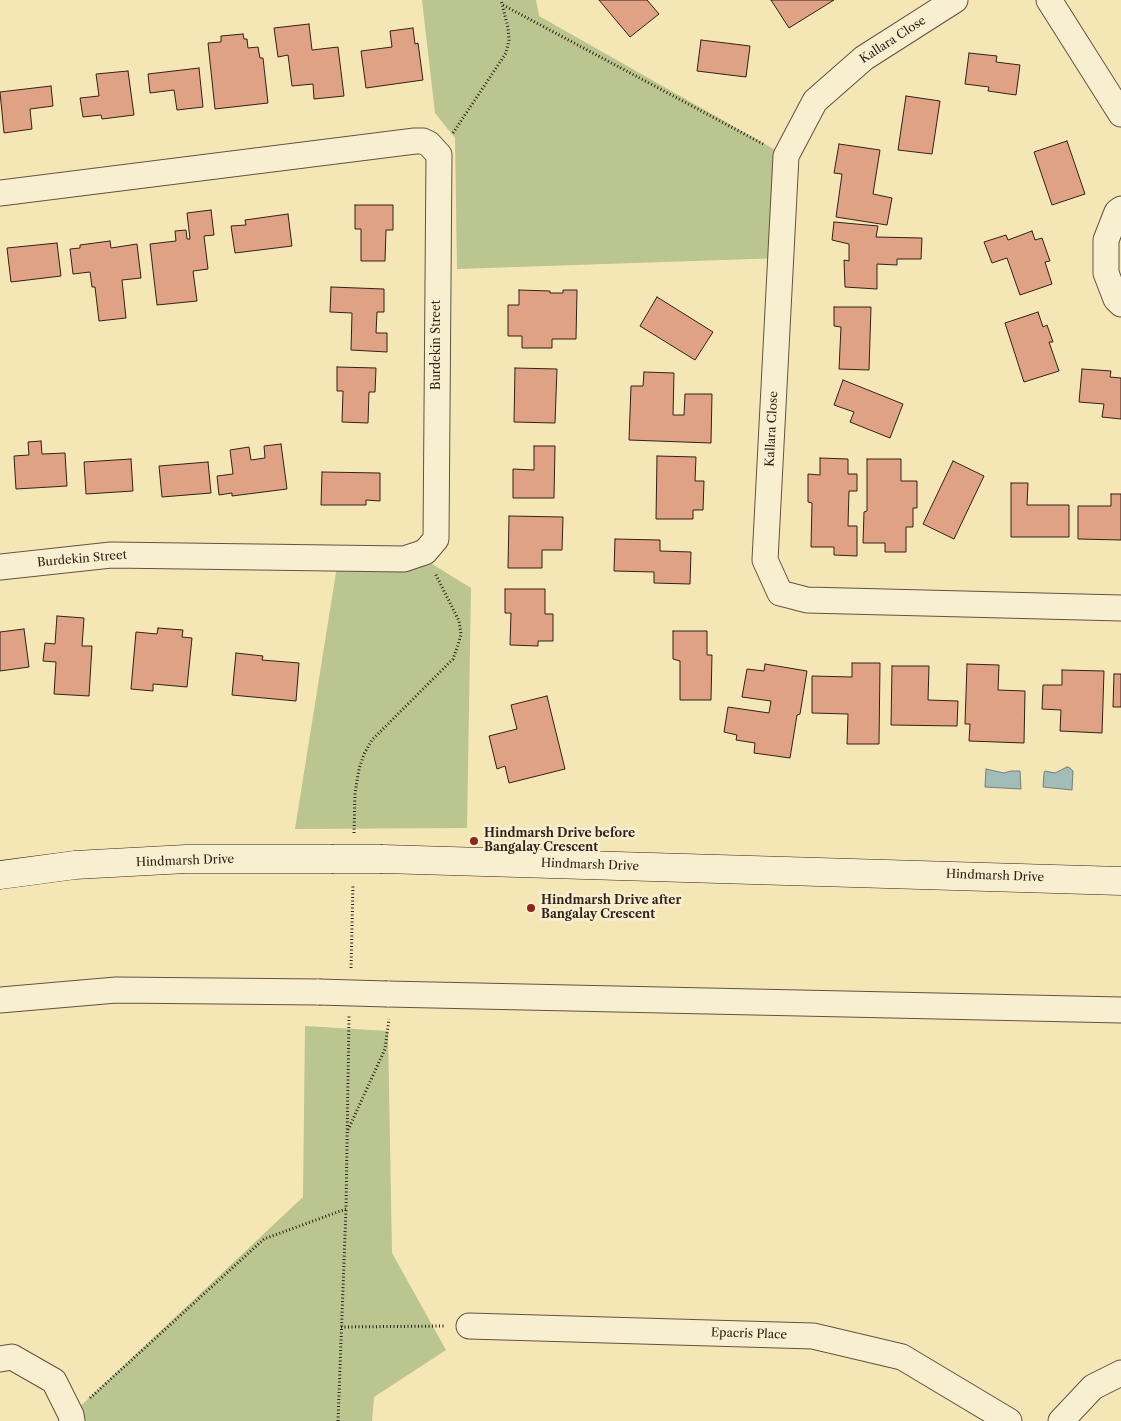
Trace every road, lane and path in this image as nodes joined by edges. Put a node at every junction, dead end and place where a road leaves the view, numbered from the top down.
1 (501, 0) edge
2 (955, 0) edge
3 (1049, 0) edge
4 (503, 5) junction
5 (1121, 114) edge
6 (439, 155) junction
7 (786, 156) junction
8 (0, 193) edge
9 (1121, 209) edge
10 (1121, 304) edge
11 (0, 567) edge
12 (1121, 608) edge
13 (0, 875) edge
14 (1121, 880) edge
15 (0, 1000) edge
16 (388, 1003) junction
17 (1121, 1010) edge
18 (347, 1132) dead end
19 (346, 1209) dead end
20 (469, 1326) joint
21 (341, 1327) junction
22 (0, 1359) edge
23 (1121, 1373) edge
24 (72, 1421) edge
25 (338, 1421) edge
26 (1009, 1421) edge
27 (1061, 1421) edge

1 - 4 path
2 - 7 street, Kallara Close
3 - 5 street
4 - 6 path
4 - 7 path
6 - 8 street
6 - 11 street, Burdekin Street
7 - 12 street, Kallara Close
9 - 10 street
13 - 14 main road, Hindmarsh Drive, bridge
15 - 16 street, bridge
16 - 17 street
16 - 18 path
19 - 21 path
20 - 21 path
20 - 26 street, Epacris Place
21 - 25 path
22 - 24 street
23 - 27 street

